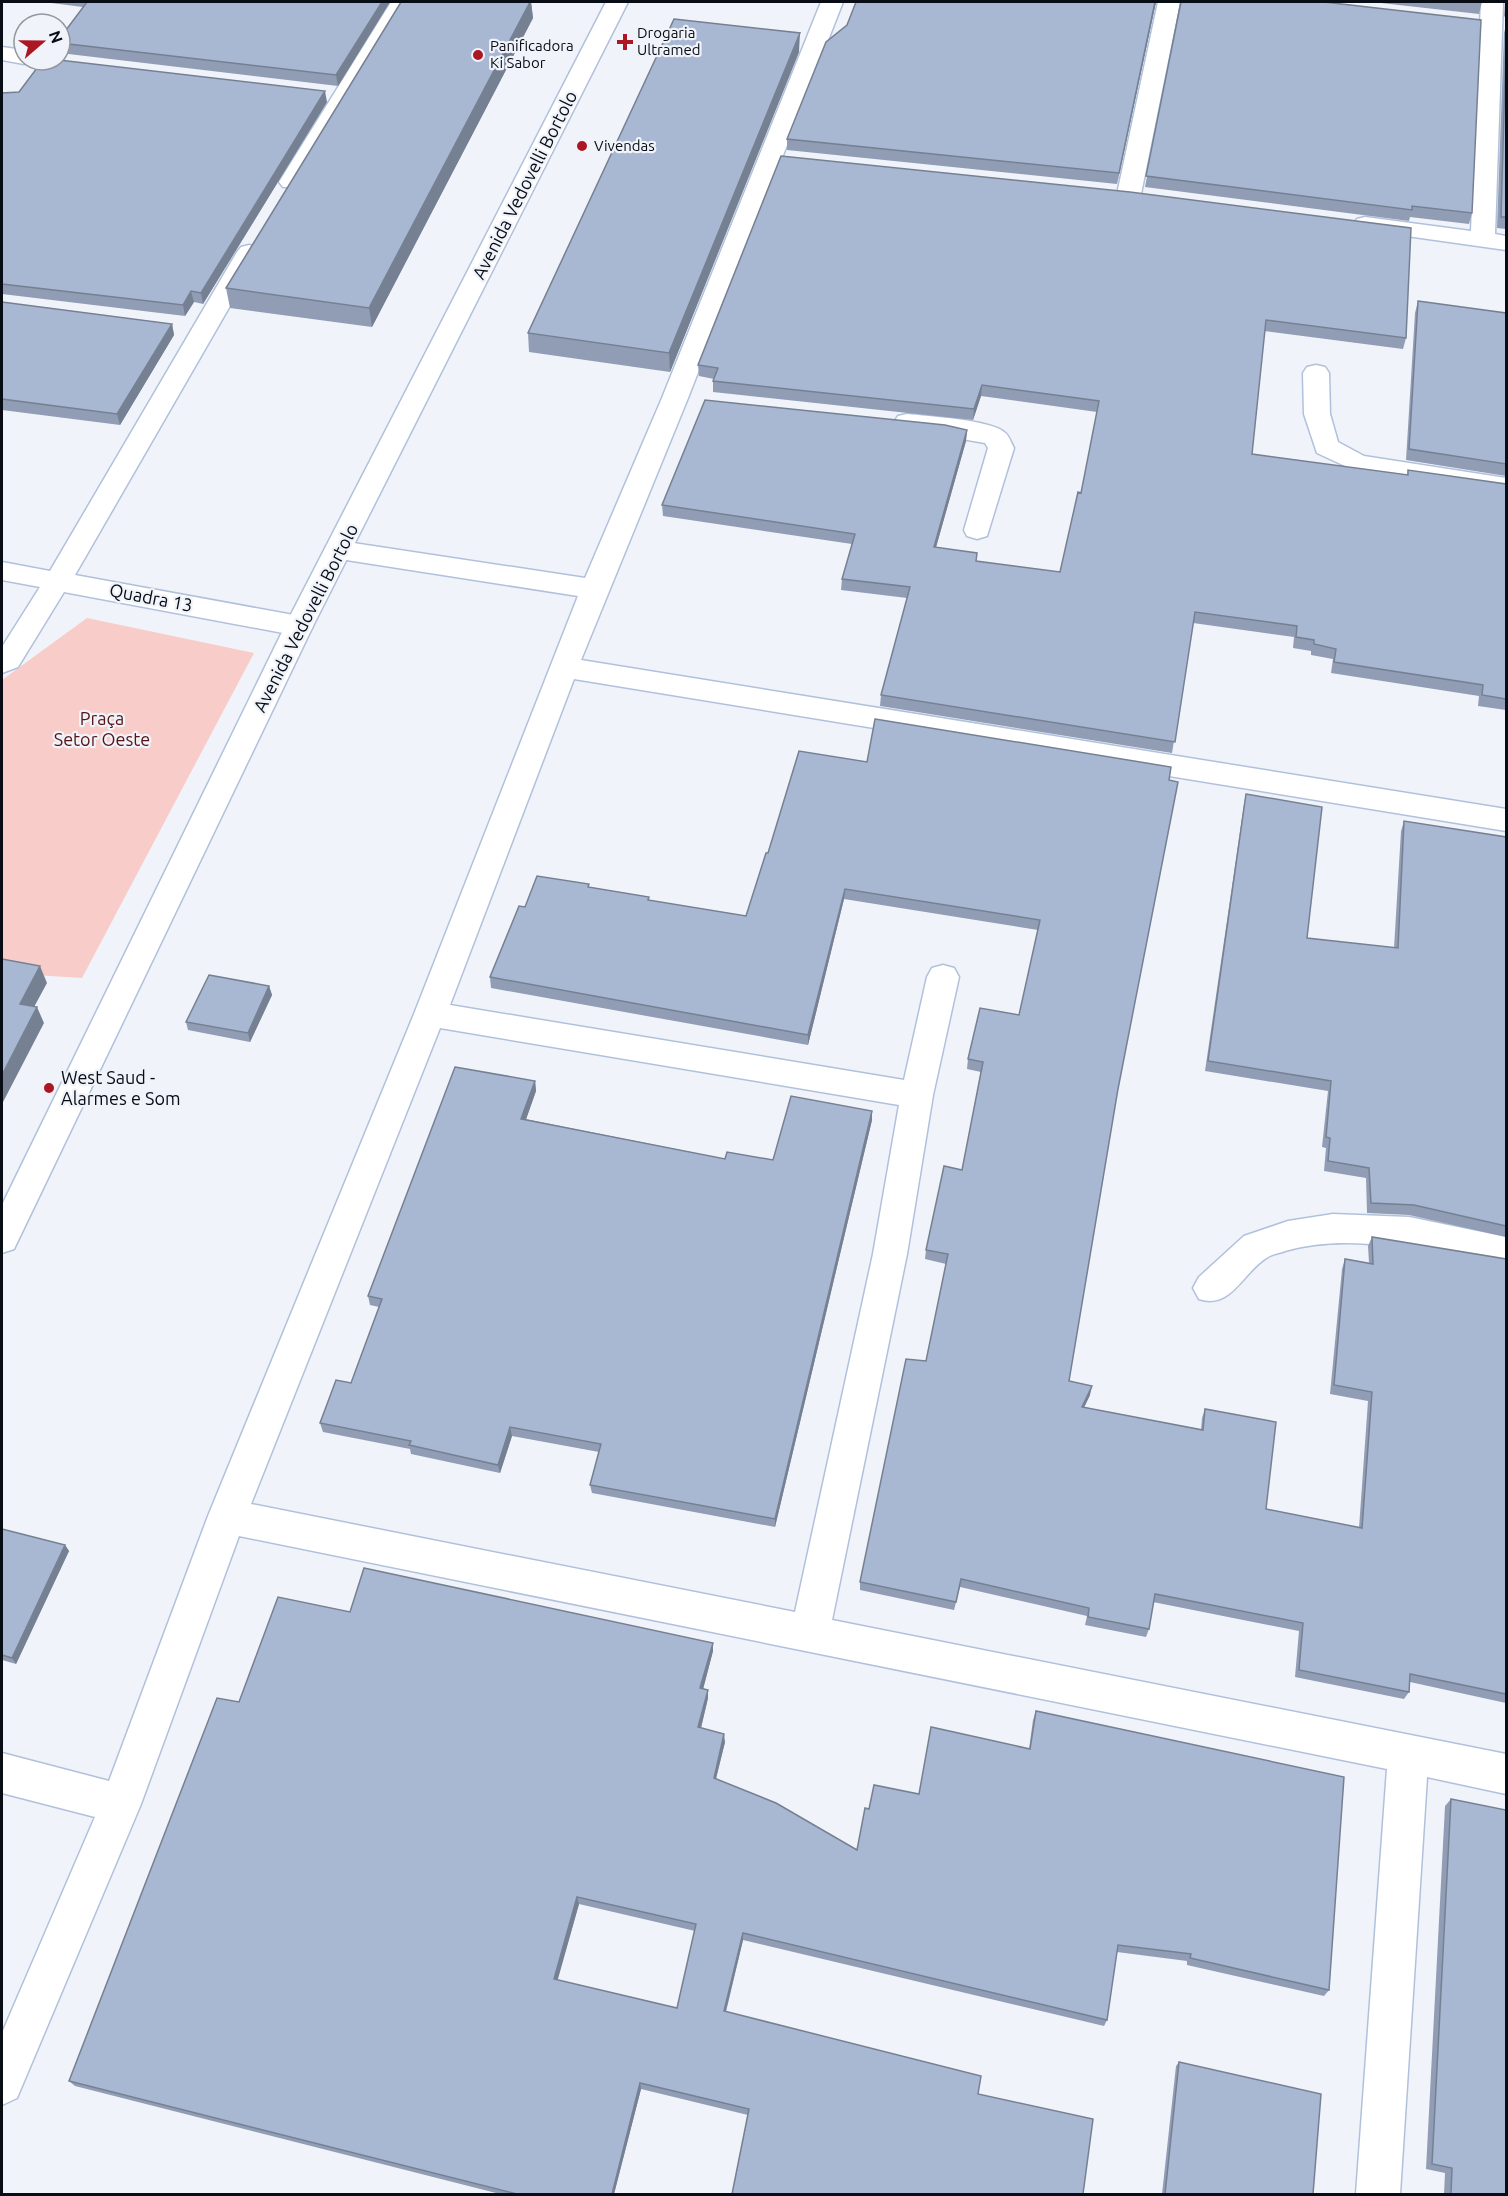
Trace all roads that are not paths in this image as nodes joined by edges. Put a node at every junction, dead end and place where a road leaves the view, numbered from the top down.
1 (402, 2) edge
2 (617, 2) edge
3 (832, 2) edge
4 (1169, 2) edge
5 (1497, 17) edge
6 (1468, 21) edge
7 (319, 93) edge
8 (343, 95) junction
9 (1106, 192) edge
10 (1129, 194) junction
11 (282, 197) edge
12 (1153, 197) edge
13 (1341, 221) edge
14 (258, 237) edge
15 (1483, 239) junction
16 (1506, 243) edge
17 (1316, 373) dead end
18 (886, 420) edge
19 (1506, 486) edge
20 (977, 531) dead end
21 (340, 550) junction
22 (2, 571) edge
23 (58, 580) junction
24 (594, 589) junction
25 (299, 626) junction
26 (2, 663) edge
27 (563, 667) junction
28 (1506, 820) edge
29 (943, 977) dead end
30 (430, 1014) junction
31 (917, 1095) junction
32 (2, 1239) edge
33 (1506, 1252) edge
34 (1211, 1288) dead end
35 (227, 1516) junction
36 (810, 1633) junction
37 (1408, 1754) junction
38 (2, 1773) edge
39 (1506, 1774) edge
40 (121, 1804) junction
41 (2, 2083) edge
42 (1378, 2194) edge

1 - 8 street
2 - 21 street, Avenida Vedovelli Bortolo
3 - 24 street
4 - 10 street
5 - 6 street
5 - 15 street
7 - 8 street
8 - 11 street
9 - 10 street
10 - 12 street
13 - 15 street
14 - 23 street
15 - 16 street
17 - 19 street
18 - 20 street
21 - 24 street
21 - 25 street, Avenida Vedovelli Bortolo
22 - 23 street, Quadra 13
23 - 25 street, Quadra 13
23 - 26 street
24 - 27 street
25 - 32 street, Avenida Vedovelli Bortolo
27 - 28 street
27 - 30 street
29 - 31 street
30 - 31 street
30 - 35 street
31 - 36 street
33 - 34 street
35 - 36 street
35 - 40 street
36 - 37 street
37 - 39 street
37 - 42 street
38 - 40 street
40 - 41 street

